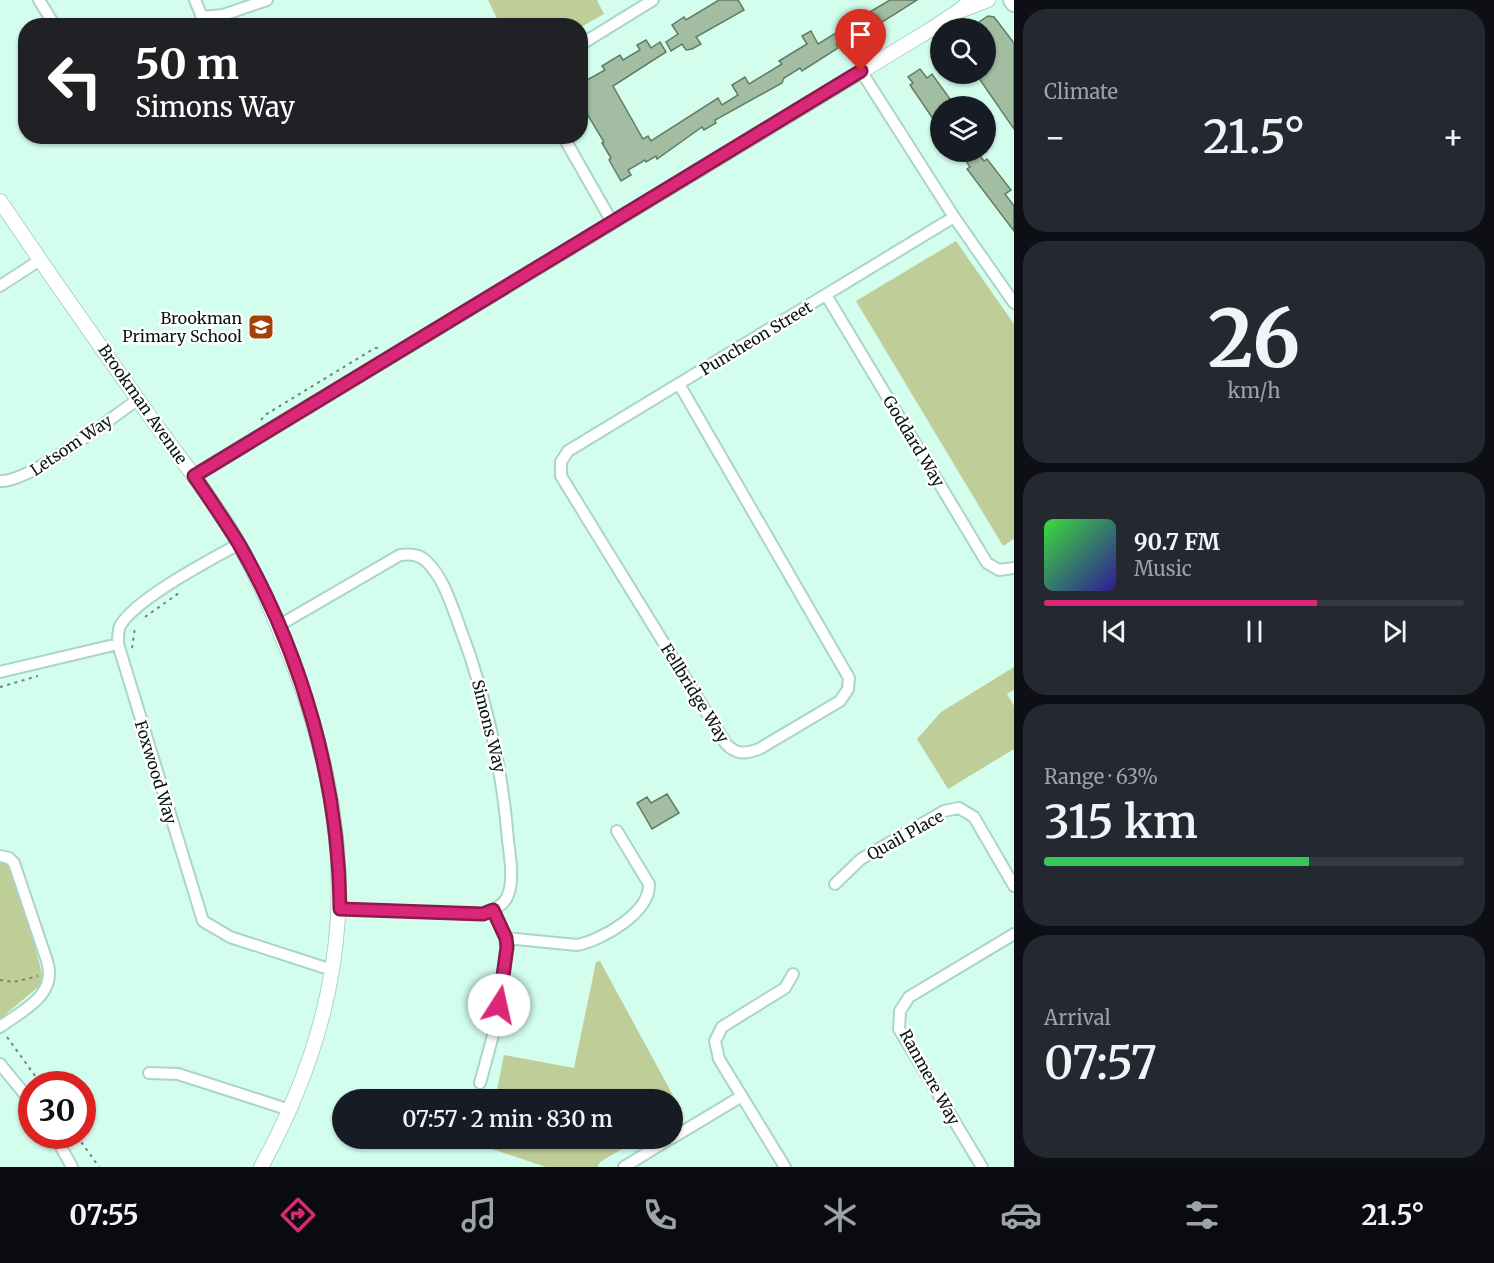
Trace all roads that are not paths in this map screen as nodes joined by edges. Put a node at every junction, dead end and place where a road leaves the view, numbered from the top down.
1 (39, 0) edge
2 (195, 0) edge
3 (267, 0) edge
4 (652, 0) edge
5 (971, 0) edge
6 (988, 0) edge
7 (960, 10) junction
8 (50, 18) edge
9 (200, 18) edge
10 (214, 18) edge
11 (588, 40) edge
12 (861, 71) junction
13 (568, 144) edge
14 (0, 201) edge
15 (954, 217) junction
16 (612, 222) junction
17 (40, 260) junction
18 (0, 286) edge
19 (826, 295) junction
20 (1014, 303) edge
21 (678, 384) junction
22 (139, 399) junction
23 (561, 462) joint
24 (194, 476) junction
25 (0, 481) edge
26 (238, 544) junction
27 (1014, 568) edge
28 (278, 626) junction
29 (118, 644) junction
30 (0, 672) edge
31 (617, 831) dead end
32 (0, 856) edge
33 (835, 884) dead end
34 (1014, 886) edge
35 (340, 909) junction
36 (493, 910) junction
37 (1014, 934) edge
38 (506, 938) junction
39 (332, 970) junction
40 (793, 974) dead end
41 (2, 1030) edge
42 (0, 1064) edge
43 (149, 1073) dead end
44 (480, 1083) dead end
45 (18, 1086) edge
46 (741, 1096) junction
47 (290, 1110) junction
48 (683, 1131) edge
49 (62, 1149) edge
50 (654, 1149) edge
51 (72, 1167) edge
52 (261, 1167) edge
53 (624, 1167) edge
54 (785, 1167) edge
55 (982, 1167) edge

1 - 8 street
2 - 9 street
3 - 10 street
4 - 11 street
5 - 7 street
6 - 7 street
7 - 12 street
12 - 15 street
12 - 16 street
13 - 16 street
14 - 17 street, Brookman Avenue
15 - 19 street, Puncheon Street
15 - 20 street
16 - 24 street
17 - 18 street
17 - 22 street, Brookman Avenue
19 - 21 street, Puncheon Street
19 - 27 street, Goddard Way
21 - 23 street, Puncheon Street
21 - 23 street, Fellbridge Way
22 - 24 street, Brookman Avenue
22 - 25 street, Letsom Way
24 - 26 street, Brookman Avenue
26 - 28 street, Brookman Avenue
26 - 29 street
28 - 35 street, Brookman Avenue
28 - 36 street, Simons Way
29 - 30 street
29 - 39 street, Foxwood Way
31 - 38 street
32 - 41 street
33 - 34 street, Quail Place
35 - 36 street
35 - 39 street, Brookman Avenue
36 - 38 street
37 - 55 street, Ranmere Way
38 - 44 street
39 - 47 street, Brookman Avenue
40 - 46 street
42 - 45 street
43 - 47 street
46 - 48 street
46 - 54 street
47 - 52 street, Brookman Avenue
49 - 51 street
50 - 53 street

